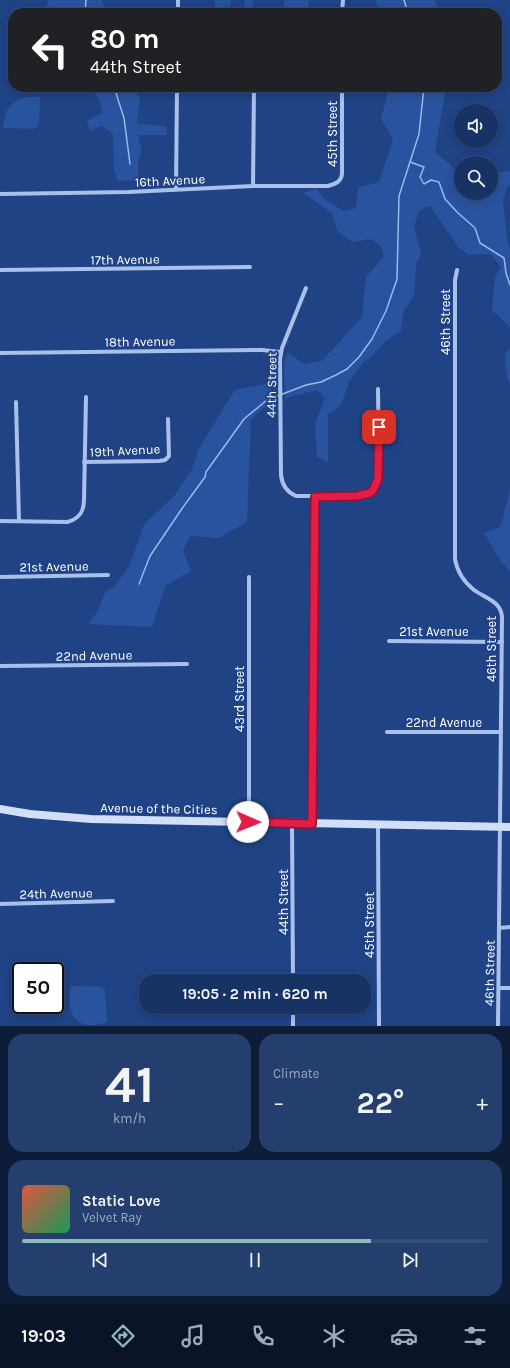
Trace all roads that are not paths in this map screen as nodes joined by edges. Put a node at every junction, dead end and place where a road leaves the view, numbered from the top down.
1 (177, 92) edge
2 (254, 92) edge
3 (342, 92) edge
4 (340, 181) joint
5 (253, 186) junction
6 (176, 190) junction
7 (0, 194) edge
8 (250, 267) dead end
9 (0, 270) edge
10 (457, 270) dead end
11 (306, 288) dead end
12 (280, 352) junction
13 (0, 353) edge
14 (378, 389) dead end
15 (86, 396) dead end
16 (16, 402) dead end
17 (168, 418) dead end
18 (84, 462) junction
19 (315, 497) junction
20 (0, 521) edge
21 (19, 521) junction
22 (108, 575) dead end
23 (0, 576) edge
24 (249, 577) dead end
25 (389, 641) dead end
26 (502, 642) junction
27 (187, 664) dead end
28 (0, 666) edge
29 (387, 732) dead end
30 (501, 732) junction
31 (0, 809) edge
32 (248, 822) junction
33 (292, 823) junction
34 (312, 824) junction
35 (378, 825) junction
36 (500, 827) junction
37 (510, 827) edge
38 (112, 901) dead end
39 (0, 904) edge
40 (510, 927) edge
41 (499, 928) junction
42 (293, 974) edge
43 (499, 988) junction
44 (510, 988) edge
45 (293, 1014) edge
46 (293, 1026) edge
47 (379, 1026) edge
48 (498, 1026) edge

1 - 6 street
2 - 5 street
3 - 4 street, 45th Street
4 - 5 street, 16th Avenue
5 - 6 street, 16th Avenue
6 - 7 street, 16th Avenue
8 - 9 street, 17th Avenue
10 - 26 street, 46th Street
11 - 12 street, 44th Street
12 - 13 street, 18th Avenue
12 - 19 street, 44th Street
14 - 19 street
15 - 18 street
16 - 21 street
17 - 18 street, 19th Avenue
18 - 21 street
19 - 34 street
20 - 21 street
22 - 23 street, 21st Avenue
24 - 32 street, 43rd Street
25 - 26 street, 21st Avenue
26 - 30 street, 46th Street
27 - 28 street, 22nd Avenue
29 - 30 street, 22nd Avenue
30 - 36 street, 46th Street
31 - 32 main road, Avenue of the Cities
32 - 33 main road, Avenue of the Cities
33 - 34 main road, Avenue of the Cities
33 - 42 street, 44th Street
34 - 35 main road, Avenue of the Cities
35 - 36 main road, Avenue of the Cities
35 - 47 street, 45th Street
36 - 37 main road, Avenue of the Cities
36 - 41 street, 46th Street
38 - 39 street, 24th Avenue
40 - 41 street
41 - 43 street, 46th Street
43 - 44 street
43 - 48 street, 46th Street
45 - 46 street

